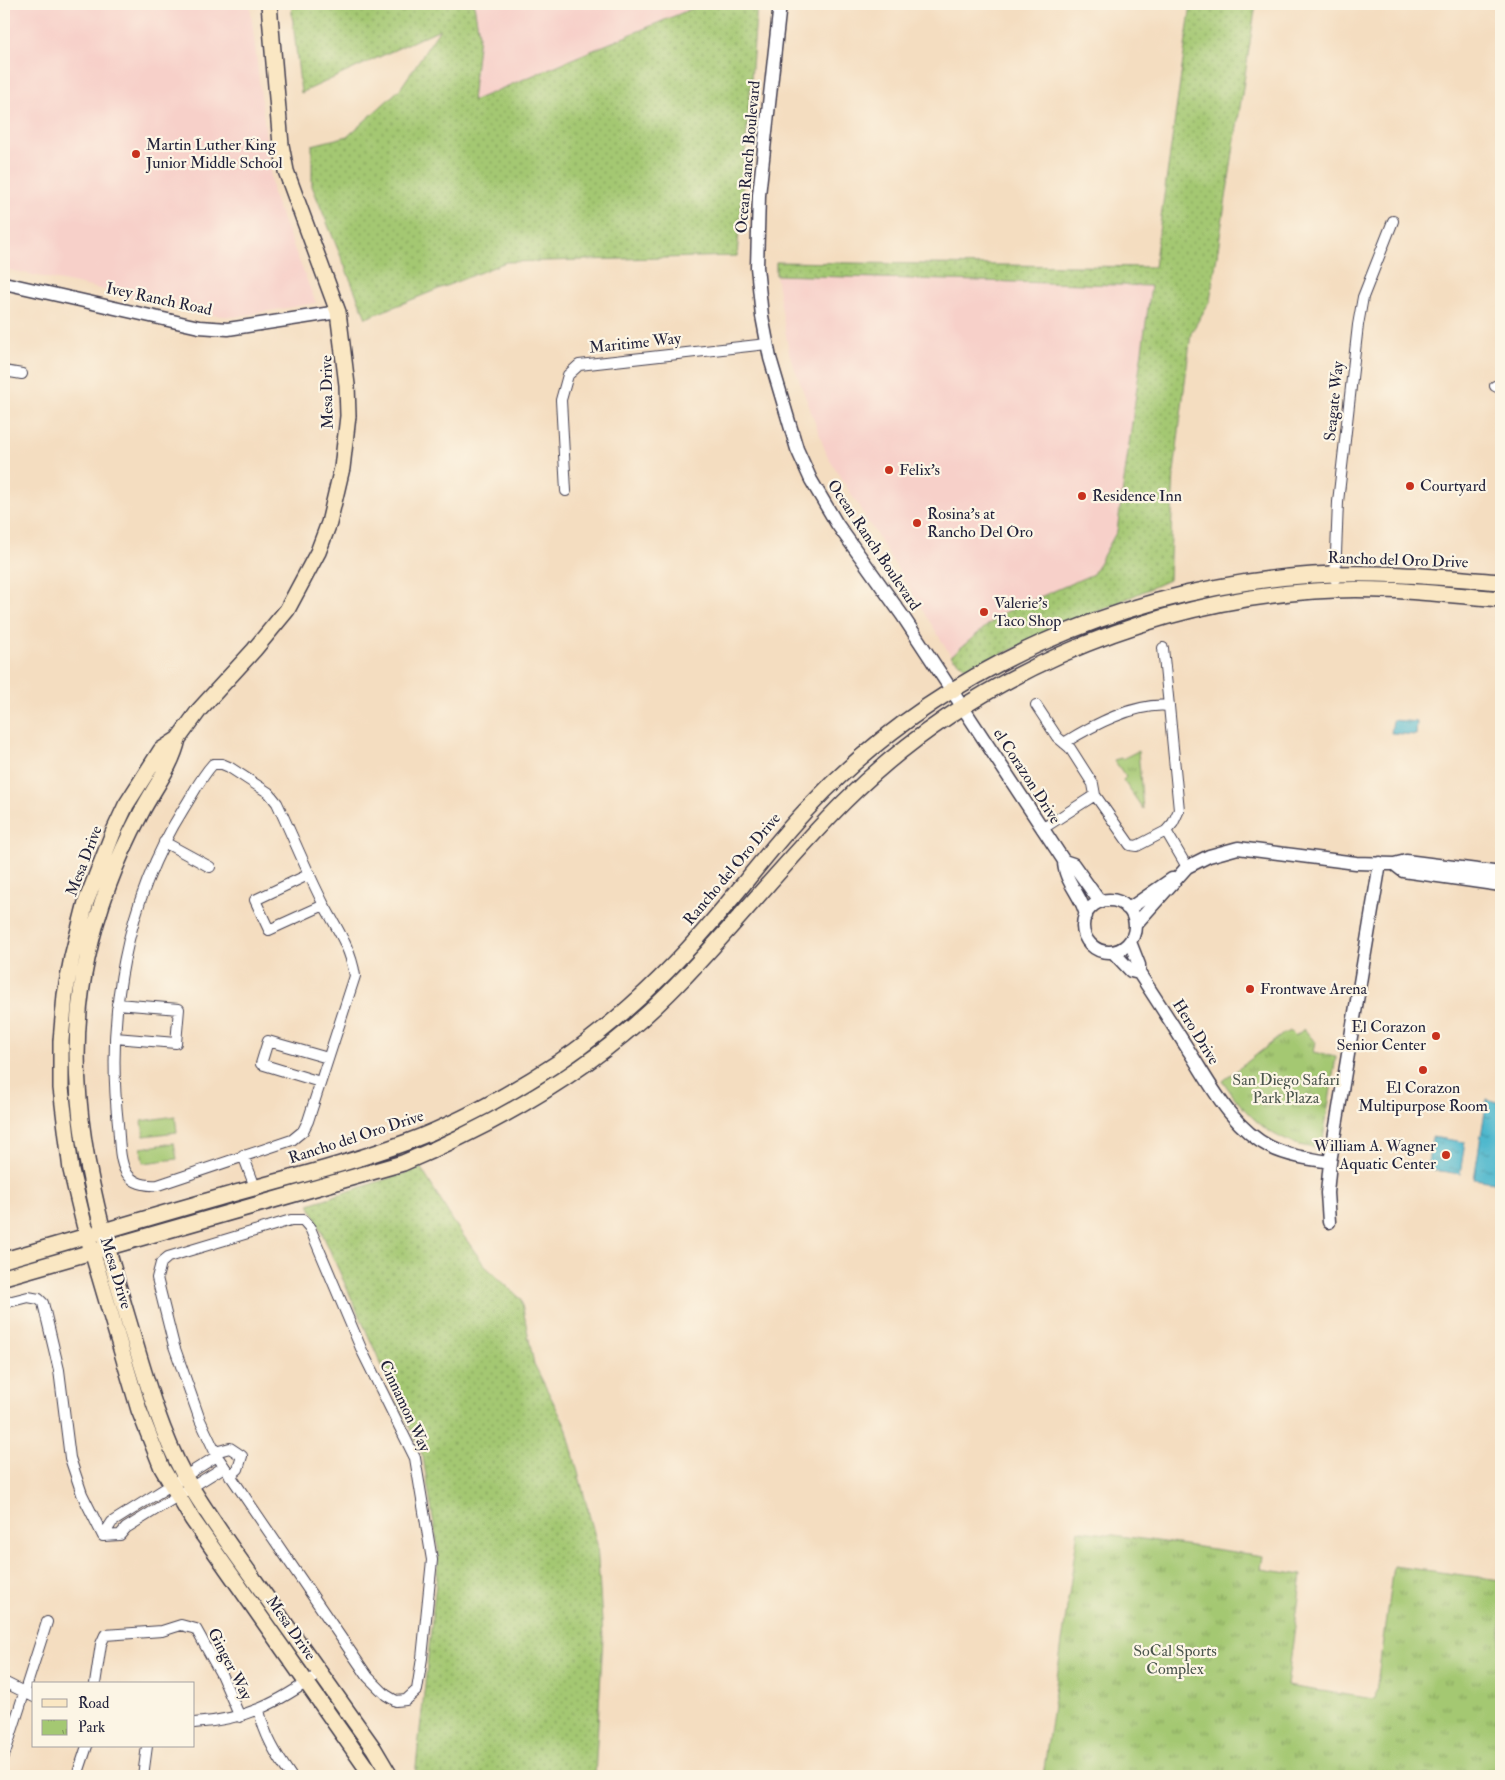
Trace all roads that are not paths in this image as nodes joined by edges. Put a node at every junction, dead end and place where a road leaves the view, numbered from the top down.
1 (268, 4) edge
2 (780, 4) edge
3 (1393, 221) dead end
4 (4, 282) edge
5 (338, 312) junction
6 (767, 344) junction
7 (4, 371) edge
8 (22, 374) dead end
9 (566, 491) dead end
10 (1335, 574) junction
11 (1501, 582) edge
12 (1335, 590) junction
13 (1501, 599) edge
14 (1164, 648) dead end
15 (952, 691) junction
16 (1036, 705) dead end
17 (1169, 706) junction
18 (963, 708) junction
19 (178, 739) junction
20 (1064, 743) junction
21 (1095, 796) junction
22 (1042, 829) junction
23 (1166, 831) junction
24 (164, 842) junction
25 (1064, 861) junction
26 (1380, 863) junction
27 (1394, 864) junction
28 (210, 867) dead end
29 (1184, 871) junction
30 (1501, 873) edge
31 (310, 874) junction
32 (1501, 885) edge
33 (1100, 902) junction
34 (324, 904) junction
35 (1127, 908) junction
36 (1086, 916) junction
37 (1135, 925) junction
38 (1130, 942) junction
39 (1113, 952) junction
40 (1139, 973) junction
41 (117, 1004) junction
42 (115, 1038) junction
43 (328, 1058) junction
44 (320, 1082) junction
45 (243, 1154) junction
46 (1330, 1162) junction
47 (318, 1170) junction
48 (256, 1187) junction
49 (263, 1203) junction
50 (222, 1215) junction
51 (1329, 1222) dead end
52 (103, 1232) junction
53 (87, 1236) junction
54 (107, 1249) junction
55 (92, 1253) junction
56 (4, 1260) edge
57 (4, 1277) edge
58 (4, 1303) edge
59 (216, 1454) junction
60 (227, 1472) junction
61 (189, 1482) junction
62 (175, 1491) junction
63 (47, 1622) dead end
64 (320, 1673) junction
65 (4, 1682) edge
66 (32, 1682) edge
67 (95, 1682) edge
68 (307, 1682) junction
69 (32, 1683) edge
70 (29, 1695) edge
71 (259, 1710) junction
72 (240, 1717) junction
73 (195, 1723) edge
74 (85, 1748) edge
75 (147, 1748) edge
76 (4, 1756) edge
77 (77, 1776) edge
78 (143, 1776) edge
79 (291, 1776) edge
80 (372, 1776) edge
81 (390, 1776) edge

1 - 5 main road, Mesa Drive
2 - 6 street, Ocean Ranch Boulevard
3 - 10 street, Seagate Way
4 - 5 street, Ivey Ranch Road
5 - 19 main road, Mesa Drive
6 - 9 street, Maritime Way
6 - 15 street, Ocean Ranch Boulevard
7 - 8 street
10 - 11 main road, Rancho del Oro Drive
10 - 12 street, Seagate Way
10 - 15 main road, Rancho del Oro Drive
12 - 13 main road, Rancho del Oro Drive
12 - 18 main road, Rancho del Oro Drive
14 - 17 street
15 - 18 street, Ocean Ranch Boulevard
15 - 47 main road, Rancho del Oro Drive
16 - 20 street
17 - 20 street
17 - 23 street
18 - 22 street, el Corazon Drive
18 - 49 main road, Rancho del Oro Drive
19 - 52 main road, Mesa Drive
19 - 53 main road, Mesa Drive
20 - 21 street
21 - 22 street
21 - 23 street
22 - 25 street, el Corazon Drive
23 - 29 street
24 - 28 street
24 - 31 street
24 - 41 street
25 - 33 street, el Corazon Drive
25 - 36 street, el Corazon Drive
26 - 27 street
26 - 29 street
26 - 46 street
27 - 30 street
27 - 32 street
29 - 35 street
29 - 37 street
31 - 34 street
31 - 34 street
33 - 35 street
33 - 36 street
34 - 43 street
35 - 37 street
36 - 39 street
37 - 38 street
38 - 39 street
38 - 40 street, Hero Drive
39 - 40 street, Hero Drive
40 - 46 street, Hero Drive
41 - 42 street
41 - 42 street
42 - 45 street
43 - 44 street
43 - 44 street
44 - 45 street
45 - 48 street
46 - 51 street
47 - 48 main road, Rancho del Oro Drive
47 - 49 main road
48 - 50 main road
48 - 52 main road, Rancho del Oro Drive
49 - 50 main road, Rancho del Oro Drive
50 - 54 main road, Rancho del Oro Drive
52 - 53 main road, Rancho del Oro Drive
52 - 54 main road, Mesa Drive
53 - 55 main road, Mesa Drive
53 - 56 main road, Rancho del Oro Drive
54 - 55 main road, Rancho del Oro Drive
54 - 61 main road, Mesa Drive
55 - 57 main road, Rancho del Oro Drive
55 - 62 main road, Mesa Drive
58 - 62 street
59 - 60 street, Cinnamon Way
59 - 60 street
59 - 60 street, Cinnamon Way
59 - 61 street
60 - 61 street
61 - 62 street
61 - 64 main road, Mesa Drive
62 - 68 main road, Mesa Drive
63 - 66 street
64 - 68 street
64 - 81 main road, Mesa Drive
65 - 70 street
67 - 72 street, Ginger Way
68 - 71 street
68 - 80 main road, Mesa Drive
69 - 70 street
70 - 76 street
71 - 72 street
71 - 79 street, Ginger Way
72 - 73 street
74 - 77 street
75 - 78 street

